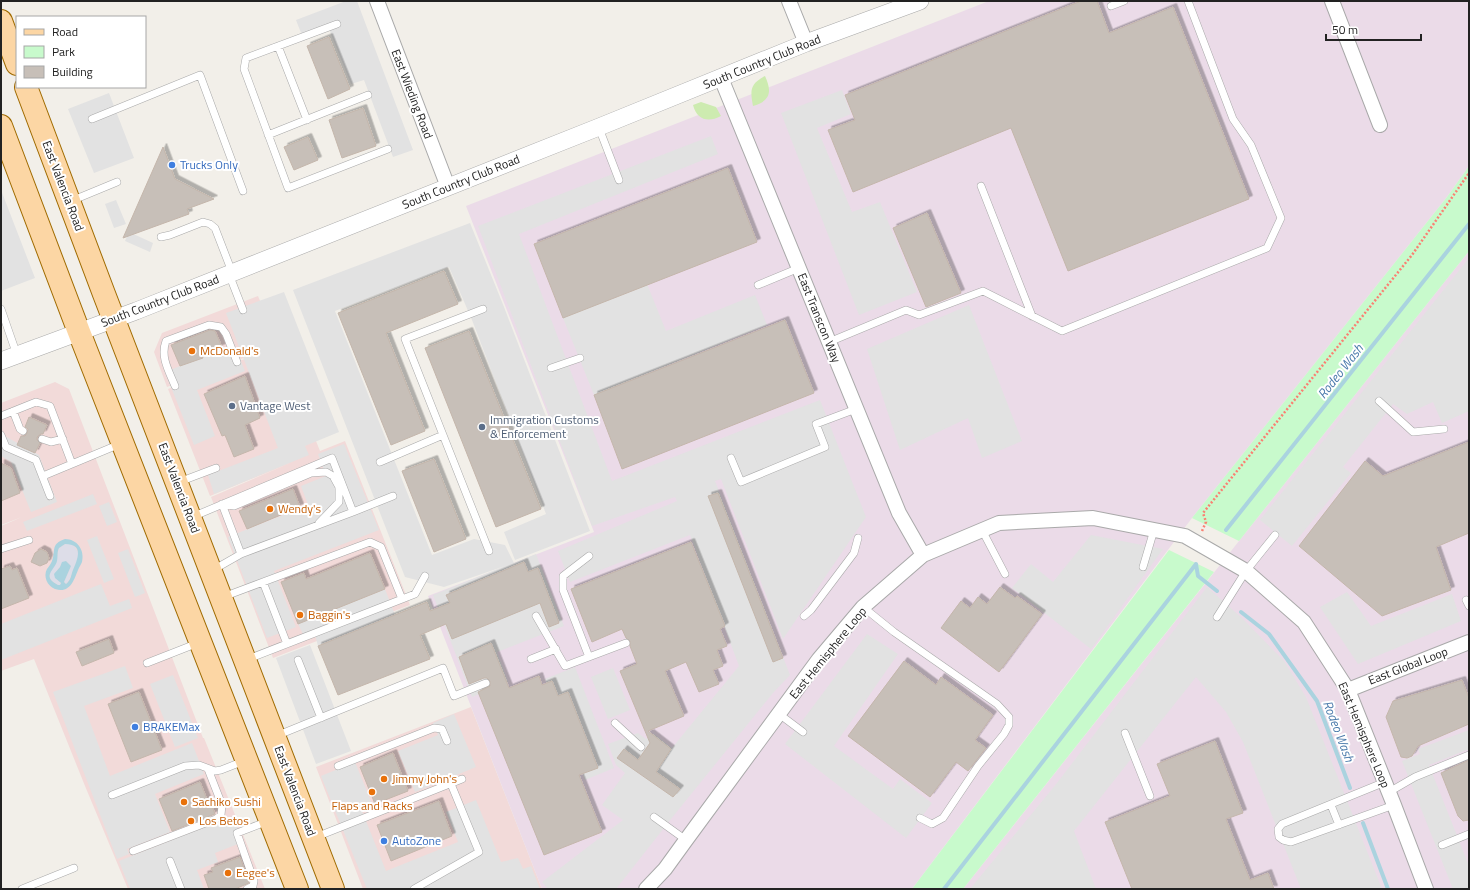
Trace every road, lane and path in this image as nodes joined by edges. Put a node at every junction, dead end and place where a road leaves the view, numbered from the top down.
1 (377, 1) edge
2 (789, 1) edge
3 (920, 1) edge
4 (1124, 1) edge
5 (1188, 1) edge
6 (1332, 1) edge
7 (1111, 6) dead end
8 (1, 21) edge
9 (337, 24) dead end
10 (806, 43) junction
11 (278, 46) junction
12 (16, 61) edge
13 (721, 78) junction
14 (26, 88) edge
15 (368, 95) dead end
16 (92, 119) dead end
17 (307, 120) junction
18 (1380, 125) dead end
19 (1, 126) edge
20 (599, 128) junction
21 (268, 135) junction
22 (388, 149) dead end
23 (1469, 173) edge
24 (619, 180) dead end
25 (117, 182) dead end
26 (981, 186) dead end
27 (448, 187) junction
28 (243, 191) dead end
29 (69, 202) junction
30 (161, 237) dead end
31 (799, 268) junction
32 (230, 273) junction
33 (758, 285) dead end
34 (1, 309) edge
35 (483, 309) dead end
36 (243, 310) dead end
37 (1032, 316) junction
38 (114, 319) junction
39 (79, 332) junction
40 (829, 342) junction
41 (17, 355) junction
42 (580, 358) dead end
43 (1, 361) edge
44 (237, 362) dead end
45 (551, 368) dead end
46 (175, 386) dead end
47 (1379, 401) dead end
48 (856, 409) junction
49 (13, 411) junction
50 (1, 416) edge
51 (1444, 429) dead end
52 (24, 431) dead end
53 (1, 435) edge
54 (443, 435) junction
55 (42, 438) dead end
56 (63, 439) junction
57 (122, 443) junction
58 (731, 458) dead end
59 (380, 462) dead end
60 (72, 464) junction
61 (216, 468) dead end
62 (42, 476) junction
63 (176, 482) junction
64 (50, 496) dead end
65 (393, 496) dead end
66 (222, 504) junction
67 (353, 512) junction
68 (190, 517) junction
69 (316, 526) junction
70 (982, 530) junction
71 (1154, 530) junction
72 (1275, 535) dead end
73 (858, 538) dead end
74 (29, 540) dead end
75 (1196, 542) junction
76 (1, 549) edge
77 (489, 551) dead end
78 (241, 554) junction
79 (923, 555) junction
80 (588, 556) dead end
81 (1143, 568) dead end
82 (1246, 571) junction
83 (211, 572) junction
84 (1005, 574) dead end
85 (425, 576) dead end
86 (263, 582) junction
87 (221, 598) junction
88 (402, 599) junction
89 (863, 607) junction
90 (536, 616) dead end
91 (804, 616) dead end
92 (1217, 616) dead end
93 (1469, 642) edge
94 (200, 643) junction
95 (626, 643) dead end
96 (287, 644) junction
97 (556, 649) junction
98 (589, 657) junction
99 (531, 659) dead end
100 (245, 660) junction
101 (298, 660) dead end
102 (148, 663) dead end
103 (486, 684) dead end
104 (1348, 690) junction
105 (779, 714) junction
106 (321, 718) junction
107 (615, 723) dead end
108 (803, 732) dead end
109 (1124, 733) dead end
110 (274, 737) junction
111 (447, 741) dead end
112 (641, 747) dead end
113 (1469, 755) edge
114 (246, 760) junction
115 (338, 766) dead end
116 (208, 769) junction
117 (462, 779) dead end
118 (451, 784) junction
119 (1389, 793) junction
120 (112, 795) dead end
121 (1150, 796) dead end
122 (1331, 805) junction
123 (654, 817) dead end
124 (920, 818) dead end
125 (269, 820) junction
126 (1339, 825) junction
127 (1469, 834) edge
128 (313, 838) junction
129 (686, 840) junction
130 (1442, 845) dead end
131 (133, 851) dead end
132 (170, 861) dead end
133 (74, 868) dead end
134 (650, 888) edge
135 (22, 889) edge
136 (181, 889) edge
137 (247, 889) edge
138 (297, 889) edge
139 (333, 889) edge
140 (414, 889) edge
141 (1426, 889) edge

1 - 27 street, East Wieding Road
2 - 10 street
3 - 10 street, South Country Club Road
4 - 7 lane
5 - 37 lane
6 - 18 street
8 - 12 main road
9 - 11 lane
10 - 13 street, South Country Club Road
11 - 17 lane
11 - 21 lane
13 - 20 street, South Country Club Road
13 - 31 street, East Transcon Way
14 - 29 main road, East Valencia Road
15 - 17 lane
16 - 28 lane
17 - 21 lane
19 - 39 main road
20 - 24 lane
20 - 27 street, South Country Club Road
21 - 22 lane
23 - 75 path
25 - 29 lane
26 - 37 lane
27 - 32 street, South Country Club Road
29 - 38 main road, East Valencia Road
30 - 32 lane
31 - 33 lane
31 - 40 street, East Transcon Way
32 - 36 lane
32 - 38 street, South Country Club Road
34 - 41 lane
35 - 54 lane
37 - 40 lane
38 - 39 street, South Country Club Road
38 - 63 main road, East Valencia Road
39 - 41 street, South Country Club Road
39 - 57 main road
40 - 48 street, East Transcon Way
41 - 43 street, South Country Club Road
42 - 45 lane
44 - 46 lane
47 - 51 lane
48 - 58 lane
48 - 79 street, East Transcon Way
49 - 50 lane
49 - 52 lane
49 - 56 lane
53 - 62 lane
54 - 59 lane
54 - 77 lane
55 - 56 lane
56 - 60 lane
57 - 60 lane
57 - 94 main road
60 - 62 lane
61 - 63 lane
62 - 64 lane
63 - 68 main road, East Valencia Road
65 - 67 lane
66 - 67 lane
66 - 68 lane
66 - 69 lane
66 - 78 lane
67 - 69 lane
68 - 83 main road, East Valencia Road
69 - 78 lane
70 - 71 street, East Hemisphere Loop
70 - 79 street, East Hemisphere Loop
70 - 84 lane
71 - 75 street, East Hemisphere Loop
71 - 81 lane
72 - 82 lane
73 - 91 lane
74 - 76 lane
75 - 82 street, East Hemisphere Loop
78 - 83 lane
79 - 89 street, East Hemisphere Loop
80 - 98 lane
82 - 92 lane
82 - 104 street, East Hemisphere Loop
83 - 87 main road, East Valencia Road
85 - 88 lane
86 - 87 lane
86 - 88 lane
86 - 96 lane
87 - 100 main road, East Valencia Road
88 - 96 lane
89 - 105 street, East Hemisphere Loop
89 - 124 lane
90 - 97 lane
93 - 104 street, East Global Loop
94 - 102 lane
94 - 114 main road
95 - 98 lane
96 - 100 lane
97 - 98 lane
97 - 99 lane
100 - 110 main road, East Valencia Road
101 - 106 lane
103 - 106 lane
104 - 119 street, East Hemisphere Loop
105 - 108 lane
105 - 129 street, East Hemisphere Loop
106 - 110 lane
107 - 112 lane
109 - 121 lane
110 - 128 main road, East Valencia Road
111 - 115 lane
113 - 119 lane
114 - 116 lane
114 - 125 main road
116 - 120 lane
116 - 131 lane
117 - 118 lane
118 - 128 lane
118 - 140 lane
119 - 122 lane
119 - 126 lane
119 - 141 street, East Hemisphere Loop
122 - 126 lane
122 - 126 lane
123 - 129 lane
125 - 137 lane
125 - 138 main road
127 - 130 lane
128 - 139 main road, East Valencia Road
129 - 134 street, East Hemisphere Loop
132 - 136 lane
133 - 135 lane

